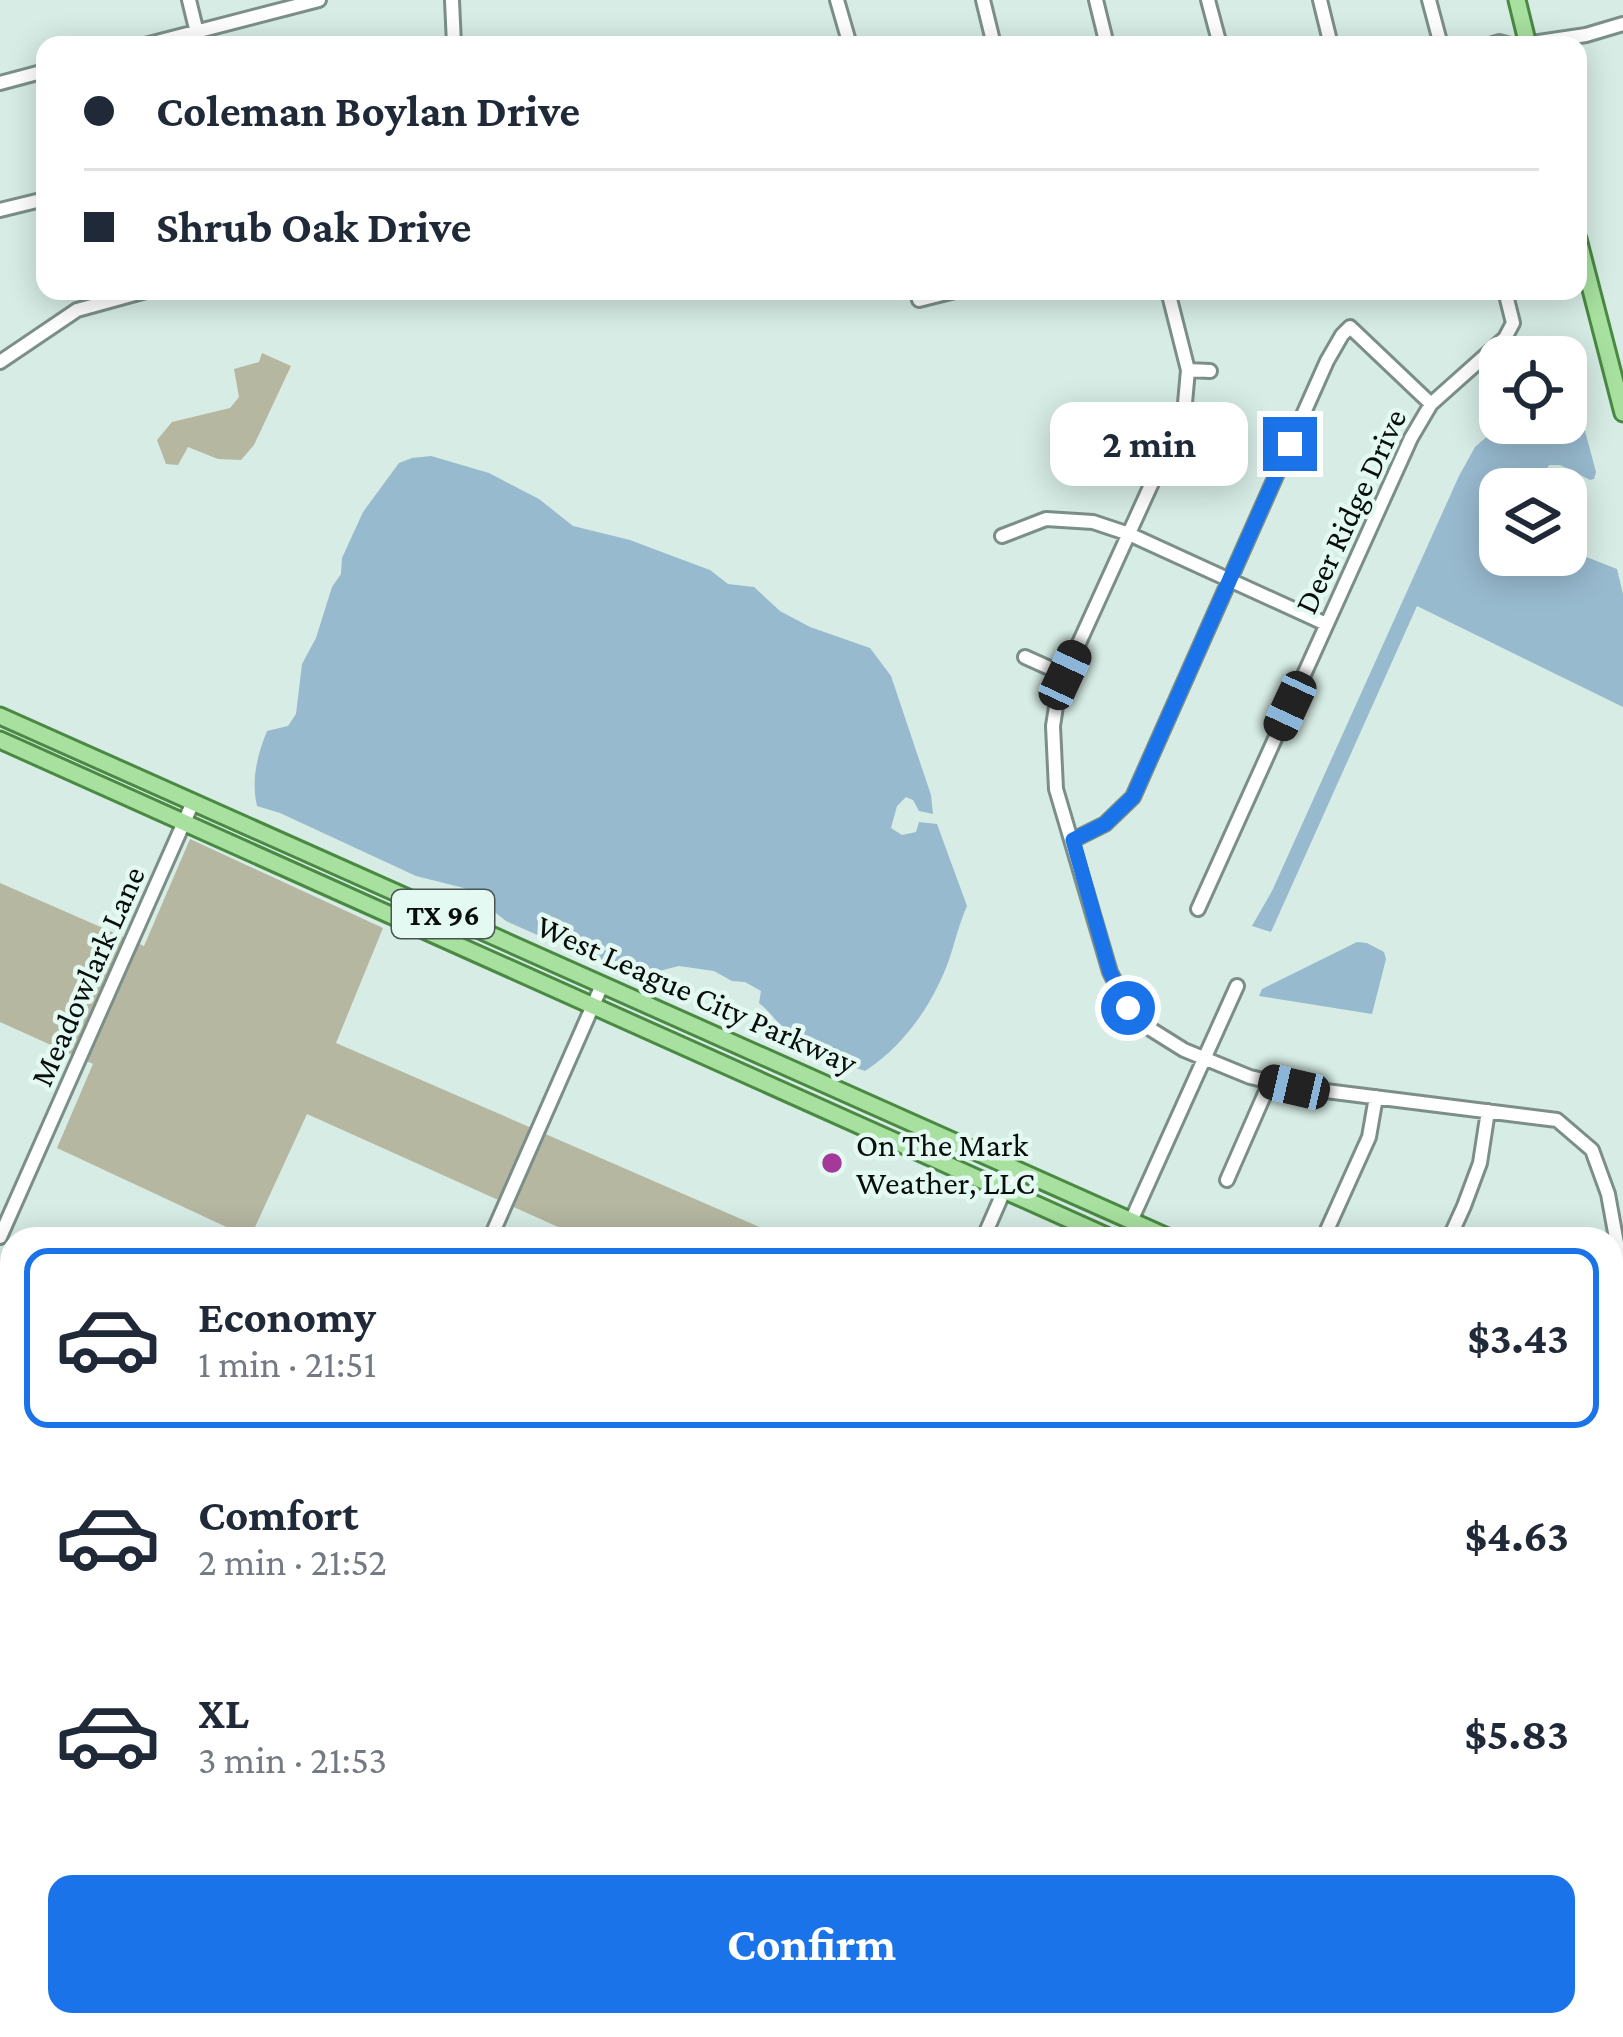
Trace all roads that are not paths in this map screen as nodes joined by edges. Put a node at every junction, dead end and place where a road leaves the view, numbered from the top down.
1 (189, 0) edge
2 (319, 0) edge
3 (452, 0) edge
4 (838, 0) edge
5 (983, 0) edge
6 (1096, 0) edge
7 (1208, 0) edge
8 (1320, 0) edge
9 (1429, 0) edge
10 (1516, 0) edge
11 (1623, 24) edge
12 (198, 36) edge
13 (204, 36) edge
14 (454, 36) edge
15 (848, 36) edge
16 (992, 36) edge
17 (1105, 36) edge
18 (1218, 36) edge
19 (1329, 36) edge
20 (1439, 36) edge
21 (1520, 36) edge
22 (1580, 36) edge
23 (36, 73) edge
24 (0, 82) edge
25 (36, 202) edge
26 (0, 209) edge
27 (1587, 273) edge
28 (113, 300) edge
29 (1170, 300) edge
30 (1507, 300) edge
31 (0, 362) edge
32 (1188, 370) junction
33 (1210, 371) dead end
34 (1431, 404) junction
35 (1623, 413) edge
36 (1129, 534) junction
37 (1002, 536) dead end
38 (1229, 580) junction
39 (1326, 624) junction
40 (1025, 657) dead end
41 (1065, 675) junction
42 (0, 716) edge
43 (0, 740) edge
44 (193, 802) junction
45 (184, 824) junction
46 (1073, 840) junction
47 (1198, 909) dead end
48 (602, 985) junction
49 (1237, 986) dead end
50 (592, 1007) junction
51 (1204, 1059) junction
52 (1270, 1082) junction
53 (1376, 1097) junction
54 (1488, 1111) junction
55 (1014, 1168) junction
56 (1227, 1180) dead end
57 (1005, 1190) junction
58 (1617, 1214) edge
59 (1131, 1221) junction
60 (4, 1227) edge
61 (495, 1227) edge
62 (988, 1227) edge
63 (1087, 1227) edge
64 (1145, 1227) edge
65 (1328, 1227) edge
66 (1454, 1227) edge

1 - 12 street
2 - 13 street
3 - 14 street
4 - 15 street
5 - 16 street
6 - 17 street
7 - 18 street
8 - 19 street
9 - 20 street
10 - 21 main road
11 - 22 street
23 - 24 street
25 - 26 street
27 - 35 main road
28 - 31 street
29 - 32 street
30 - 34 street, Deer Ridge Drive
32 - 33 street
32 - 36 street
34 - 38 street
34 - 39 street, Deer Ridge Drive
36 - 37 street
36 - 38 street
36 - 41 street
38 - 39 street
38 - 46 street
39 - 47 street, Deer Ridge Drive
40 - 41 street
41 - 46 street
42 - 44 main road, West League City Parkway / TX 96
43 - 45 main road, West League City Parkway / TX 96
44 - 45 street, Meadowlark Lane
44 - 48 main road, West League City Parkway / TX 96
45 - 50 main road, West League City Parkway / TX 96
45 - 60 street, Meadowlark Lane
46 - 51 street
48 - 50 street
48 - 55 main road, West League City Parkway / TX 96
49 - 51 street
50 - 57 main road, West League City Parkway / TX 96
50 - 61 street
51 - 52 street
51 - 59 street
52 - 53 street
52 - 56 street
53 - 54 street
53 - 65 street
54 - 58 street
54 - 66 street
55 - 57 street
55 - 59 main road, West League City Parkway / TX 96
57 - 62 street
57 - 63 main road, West League City Parkway / TX 96
59 - 64 main road, West League City Parkway / TX 96

